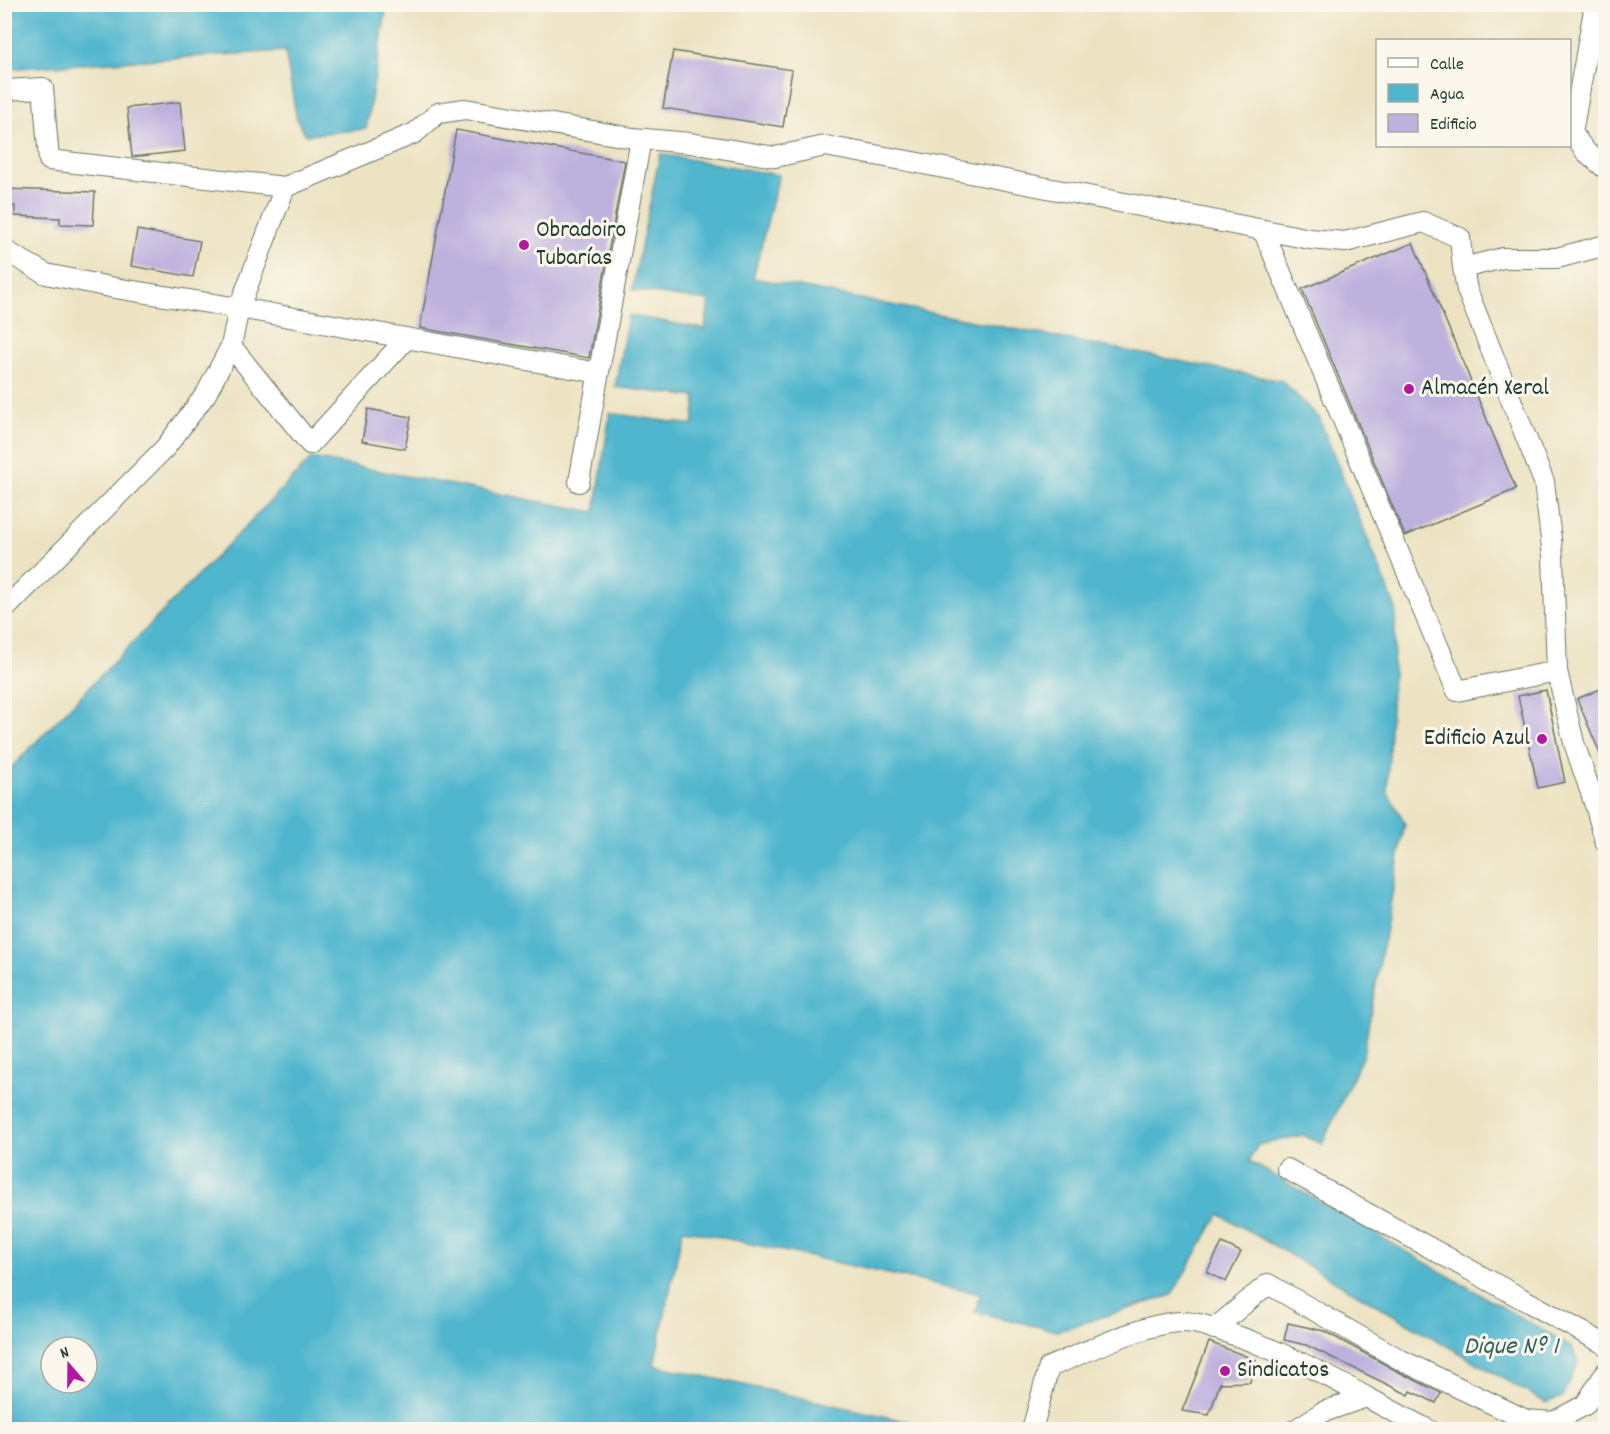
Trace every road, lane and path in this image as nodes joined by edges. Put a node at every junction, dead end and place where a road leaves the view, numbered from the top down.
1 (1596, 4) edge
2 (4, 90) edge
3 (641, 139) junction
4 (1605, 169) edge
5 (285, 187) junction
6 (1263, 230) junction
7 (1605, 245) edge
8 (4, 250) edge
9 (1463, 268) junction
10 (239, 308) junction
11 (407, 338) junction
12 (231, 346) junction
13 (599, 374) junction
14 (579, 482) dead end
15 (4, 610) edge
16 (1557, 671) junction
17 (1600, 803) edge
18 (1605, 843) edge
19 (1287, 1169) dead end
20 (1214, 1329) junction
21 (1605, 1345) edge
22 (1605, 1372) edge
23 (1366, 1397) junction
24 (1032, 1430) edge
25 (1295, 1430) edge
26 (1429, 1430) edge

1 - 4 street
2 - 5 street
3 - 5 street
3 - 6 street
3 - 13 street
5 - 10 street
6 - 9 street
6 - 16 street
7 - 9 street
8 - 10 street
9 - 16 street
10 - 11 street
10 - 12 street
11 - 12 street
11 - 13 street
12 - 15 street
13 - 14 street
16 - 17 street
17 - 18 street
19 - 21 street
20 - 22 street
20 - 23 street
20 - 24 street
23 - 25 street
23 - 26 street

